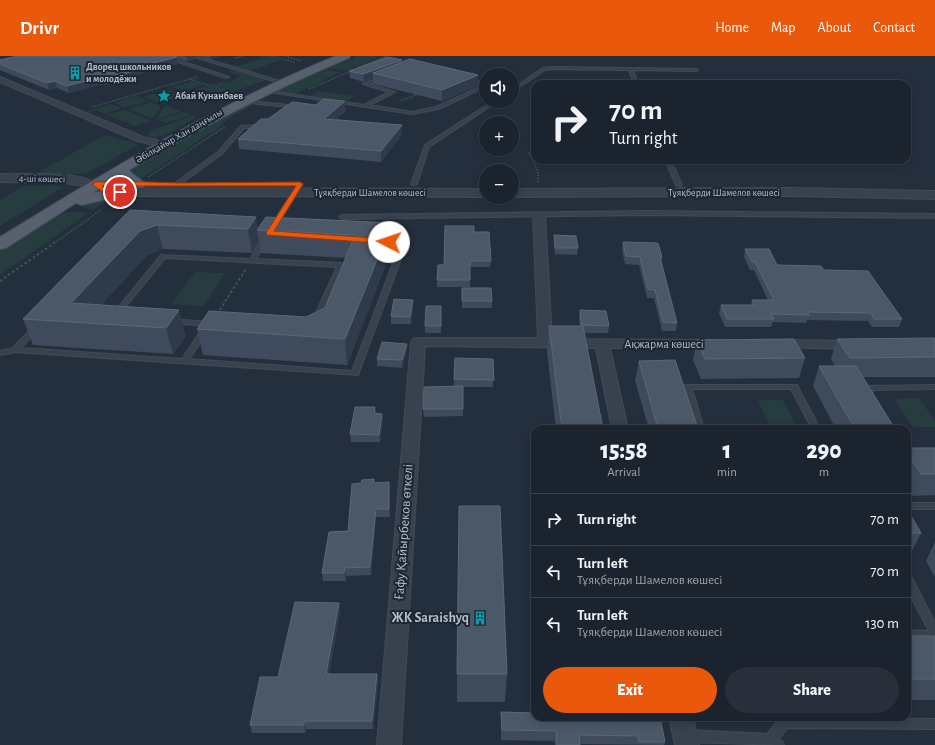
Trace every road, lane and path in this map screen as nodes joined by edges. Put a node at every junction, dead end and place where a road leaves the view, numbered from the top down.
1 (162, 56) edge
2 (193, 56) edge
3 (262, 56) edge
4 (274, 56) edge
5 (285, 56) edge
6 (334, 56) edge
7 (345, 56) edge
8 (386, 56) edge
9 (302, 61) dead end
10 (296, 63) dead end
11 (630, 69) junction
12 (696, 70) dead end
13 (212, 73) junction
14 (387, 75) edge
15 (227, 77) dead end
16 (464, 79) edge
17 (0, 80) edge
18 (634, 80) edge
19 (272, 85) junction
20 (519, 85) edge
21 (415, 92) edge
22 (420, 92) edge
23 (295, 95) junction
24 (242, 101) junction
25 (365, 106) junction
26 (306, 108) edge
27 (485, 108) edge
28 (73, 112) junction
29 (267, 127) edge
30 (154, 142) junction
31 (670, 164) edge
32 (122, 170) junction
33 (0, 178) edge
34 (90, 183) junction
35 (138, 184) junction
36 (177, 184) junction
37 (414, 184) junction
38 (479, 185) edge
39 (519, 185) edge
40 (679, 185) junction
41 (935, 187) edge
42 (298, 189) junction
43 (578, 189) junction
44 (120, 192) junction
45 (479, 193) edge
46 (519, 193) edge
47 (935, 195) edge
48 (60, 206) junction
49 (539, 215) junction
50 (935, 216) edge
51 (342, 217) dead end
52 (0, 233) edge
53 (270, 233) junction
54 (0, 244) edge
55 (252, 261) junction
56 (210, 324) junction
57 (418, 342) joint
58 (545, 342) junction
59 (602, 343) junction
60 (729, 344) edge
61 (760, 344) edge
62 (872, 345) edge
63 (15, 350) junction
64 (0, 353) edge
65 (184, 361) junction
66 (935, 387) edge
67 (873, 400) edge
68 (619, 425) edge
69 (699, 425) edge
70 (814, 425) edge
71 (911, 506) edge
72 (935, 506) edge
73 (911, 587) edge
74 (935, 634) edge
75 (911, 635) edge
76 (935, 724) edge
77 (684, 733) edge
78 (774, 742) edge
79 (389, 745) edge

1 - 13 lane
2 - 19 lane
3 - 4 path
4 - 10 path
5 - 9 path
6 - 19 main road, Әбілқайыр Хан даңғылы
7 - 19 main road, Әбілқайыр Хан даңғылы
8 - 23 path
11 - 12 lane
11 - 18 lane
11 - 20 lane
13 - 15 lane
13 - 28 path
14 - 25 lane
16 - 25 lane
17 - 28 street
19 - 23 lane
19 - 24 main road, Әбілқайыр Хан даңғылы
19 - 30 main road, Әбілқайыр Хан даңғылы
21 - 22 path
23 - 25 lane
24 - 26 lane
24 - 32 main road, Әбілқайыр Хан даңғылы
27 - 37 lane
28 - 30 street
29 - 36 lane
30 - 34 main road, Әбілқайыр Хан даңғылы
31 - 40 lane
32 - 34 main road, Әбілқайыр Хан даңғылы
32 - 35 main road
33 - 34 street, 4-ші көшесі
34 - 35 street, Тұяқберди Шамелов көшесі
34 - 44 street, Тұяқберди Шамелов көшесі
34 - 48 main road, Әбілқайыр Хан даңғылы
34 - 52 main road, Әбілқайыр Хан даңғылы
35 - 36 street, Тұяқберди Шамелов көшесі
36 - 42 street, Тұяқберди Шамелов көшесі
37 - 38 street, Тұяқберди Шамелов көшесі
37 - 42 street, Тұяқберди Шамелов көшесі
39 - 43 street, Тұяқберди Шамелов көшесі
40 - 41 street, Тұяқберди Шамелов көшесі
40 - 43 street, Тұяқберди Шамелов көшесі
42 - 44 street, Тұяқберди Шамелов көшесі
42 - 45 street, Тұяқберди Шамелов көшесі
42 - 53 lane
43 - 46 street, Тұяқберди Шамелов көшесі
43 - 47 street, Тұяқберди Шамелов көшесі
44 - 48 main road
48 - 54 main road, Әбілқайыр Хан даңғылы
49 - 50 lane
49 - 51 lane
49 - 58 street
53 - 55 lane
53 - 63 lane
53 - 65 lane
55 - 56 path
55 - 56 lane
55 - 56 lane
56 - 65 lane
57 - 58 street, Ақжарма көшесі
57 - 79 street, Ғафу Қайырбеков өткелі
58 - 59 street, Ақжарма көшесі
59 - 60 street, Ақжарма көшесі
59 - 68 street
61 - 62 street
63 - 64 lane
63 - 65 lane
66 - 67 lane
69 - 70 lane
71 - 72 lane
73 - 74 lane
74 - 75 lane
76 - 78 lane
77 - 78 lane

